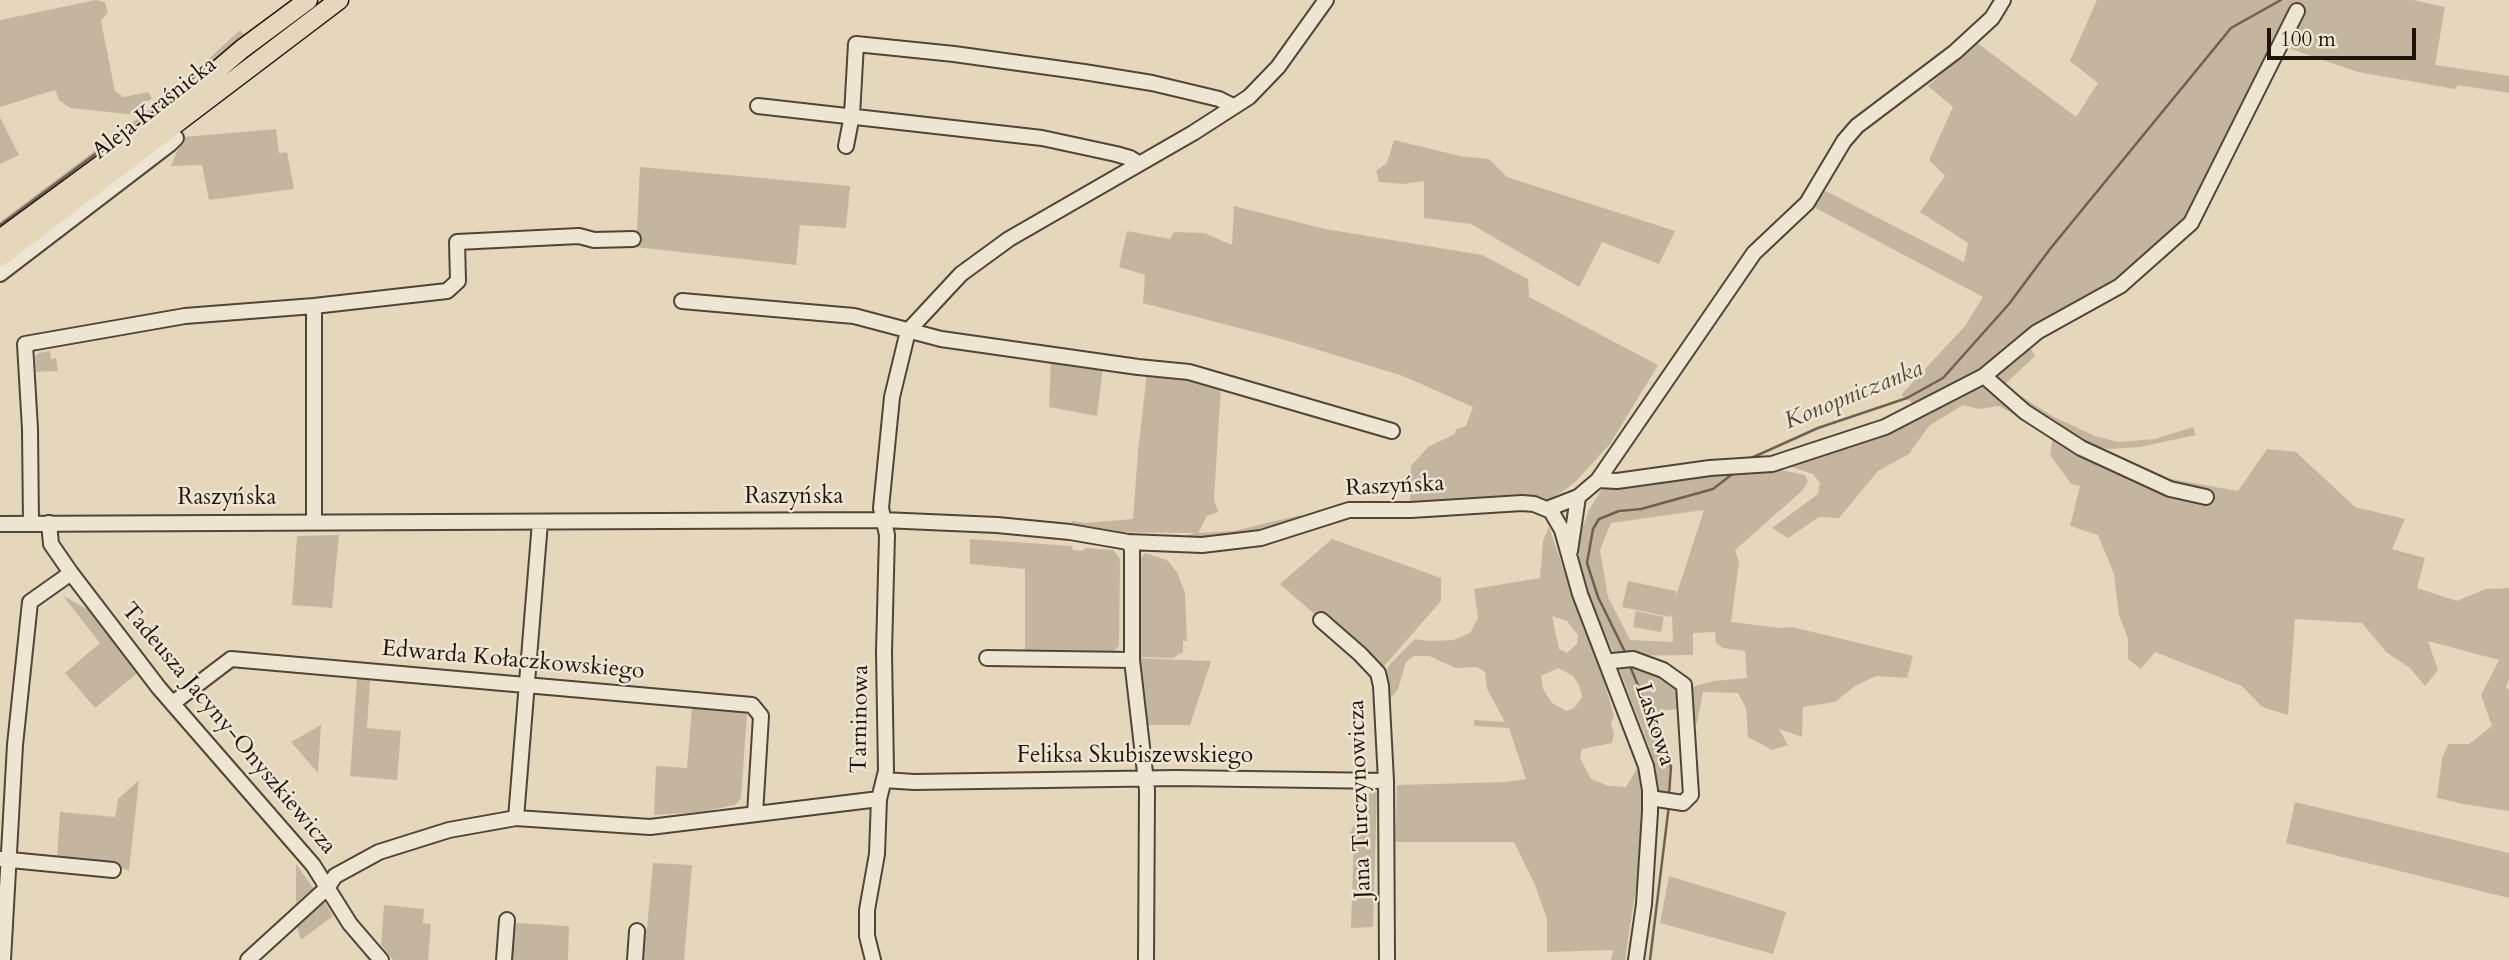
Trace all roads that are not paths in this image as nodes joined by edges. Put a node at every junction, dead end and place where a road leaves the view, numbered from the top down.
1 (308, 0) edge
2 (339, 0) edge
3 (1326, 0) edge
4 (2003, 0) edge
5 (2297, 10) dead end
6 (758, 106) dead end
7 (1233, 106) junction
8 (852, 115) junction
9 (172, 134) junction
10 (846, 146) dead end
11 (1138, 163) junction
12 (0, 239) edge
13 (633, 239) dead end
14 (0, 257) edge
15 (0, 274) edge
16 (682, 300) dead end
17 (314, 306) junction
18 (908, 331) junction
19 (1984, 376) junction
20 (1392, 431) dead end
21 (1598, 480) junction
22 (1578, 496) junction
23 (2206, 498) dead end
24 (1547, 509) junction
25 (883, 520) junction
26 (314, 522) junction
27 (540, 522) junction
28 (31, 523) junction
29 (49, 523) junction
30 (0, 524) edge
31 (1128, 542) junction
32 (1570, 553) junction
33 (71, 573) junction
34 (1321, 620) dead end
35 (987, 658) dead end
36 (1132, 660) junction
37 (1609, 664) junction
38 (527, 684) junction
39 (173, 703) junction
40 (1146, 779) junction
41 (884, 780) junction
42 (1385, 781) junction
43 (879, 799) junction
44 (1662, 801) junction
45 (755, 814) junction
46 (516, 818) junction
47 (4, 860) edge
48 (113, 870) dead end
49 (328, 887) junction
50 (507, 920) dead end
51 (637, 931) dead end
52 (3, 960) edge
53 (248, 960) edge
54 (381, 960) edge
55 (504, 960) edge
56 (635, 960) edge
57 (873, 960) edge
58 (1146, 960) edge
59 (1387, 960) edge
60 (1636, 960) edge

1 - 12 main road, Aleja Kraśnicka
2 - 9 main road, Aleja Kraśnicka
3 - 7 street
4 - 21 street
5 - 19 street
6 - 8 street
7 - 8 street
7 - 11 street
8 - 10 street
8 - 11 street
9 - 14 main road, Aleja Kraśnicka
9 - 15 street, Aleja Kraśnicka
11 - 18 street
13 - 17 street
16 - 18 street
17 - 26 street
17 - 28 street
18 - 20 street
18 - 25 street, Tarninowa
19 - 21 street
19 - 23 street
21 - 22 street
22 - 24 street
22 - 32 street, Laskowa
24 - 31 street, Raszyńska
24 - 32 street, Laskowa
25 - 27 street, Raszyńska
25 - 31 street, Raszyńska
25 - 41 street, Tarninowa
26 - 27 street, Raszyńska
26 - 29 street, Raszyńska
27 - 38 street
28 - 29 street, Raszyńska
28 - 30 street, Raszyńska
29 - 33 street, Tadeusza Jacyny-Onyszkiewicza
31 - 36 street
32 - 37 street, Laskowa
33 - 39 street, Tadeusza Jacyny-Onyszkiewicza
33 - 47 street
34 - 42 street, Jana Turczynowicza
35 - 36 street
36 - 40 street
37 - 44 street, Laskowa
37 - 44 street
38 - 39 street, Edwarda Kołaczkowskiego
38 - 45 street, Edwarda Kołaczkowskiego
38 - 46 street
39 - 49 street, Tadeusza Jacyny-Onyszkiewicza
40 - 41 street, Feliksa Skubiszewskiego
40 - 42 street, Feliksa Skubiszewskiego
40 - 58 street
41 - 43 street, Tarninowa
42 - 59 street, Jana Turczynowicza
43 - 45 street
43 - 57 street, Tarninowa
44 - 60 street, Laskowa
45 - 46 street
46 - 49 street
47 - 48 street
47 - 52 street
49 - 53 street
49 - 54 street, Tadeusza Jacyny-Onyszkiewicza
50 - 55 street
51 - 56 street

